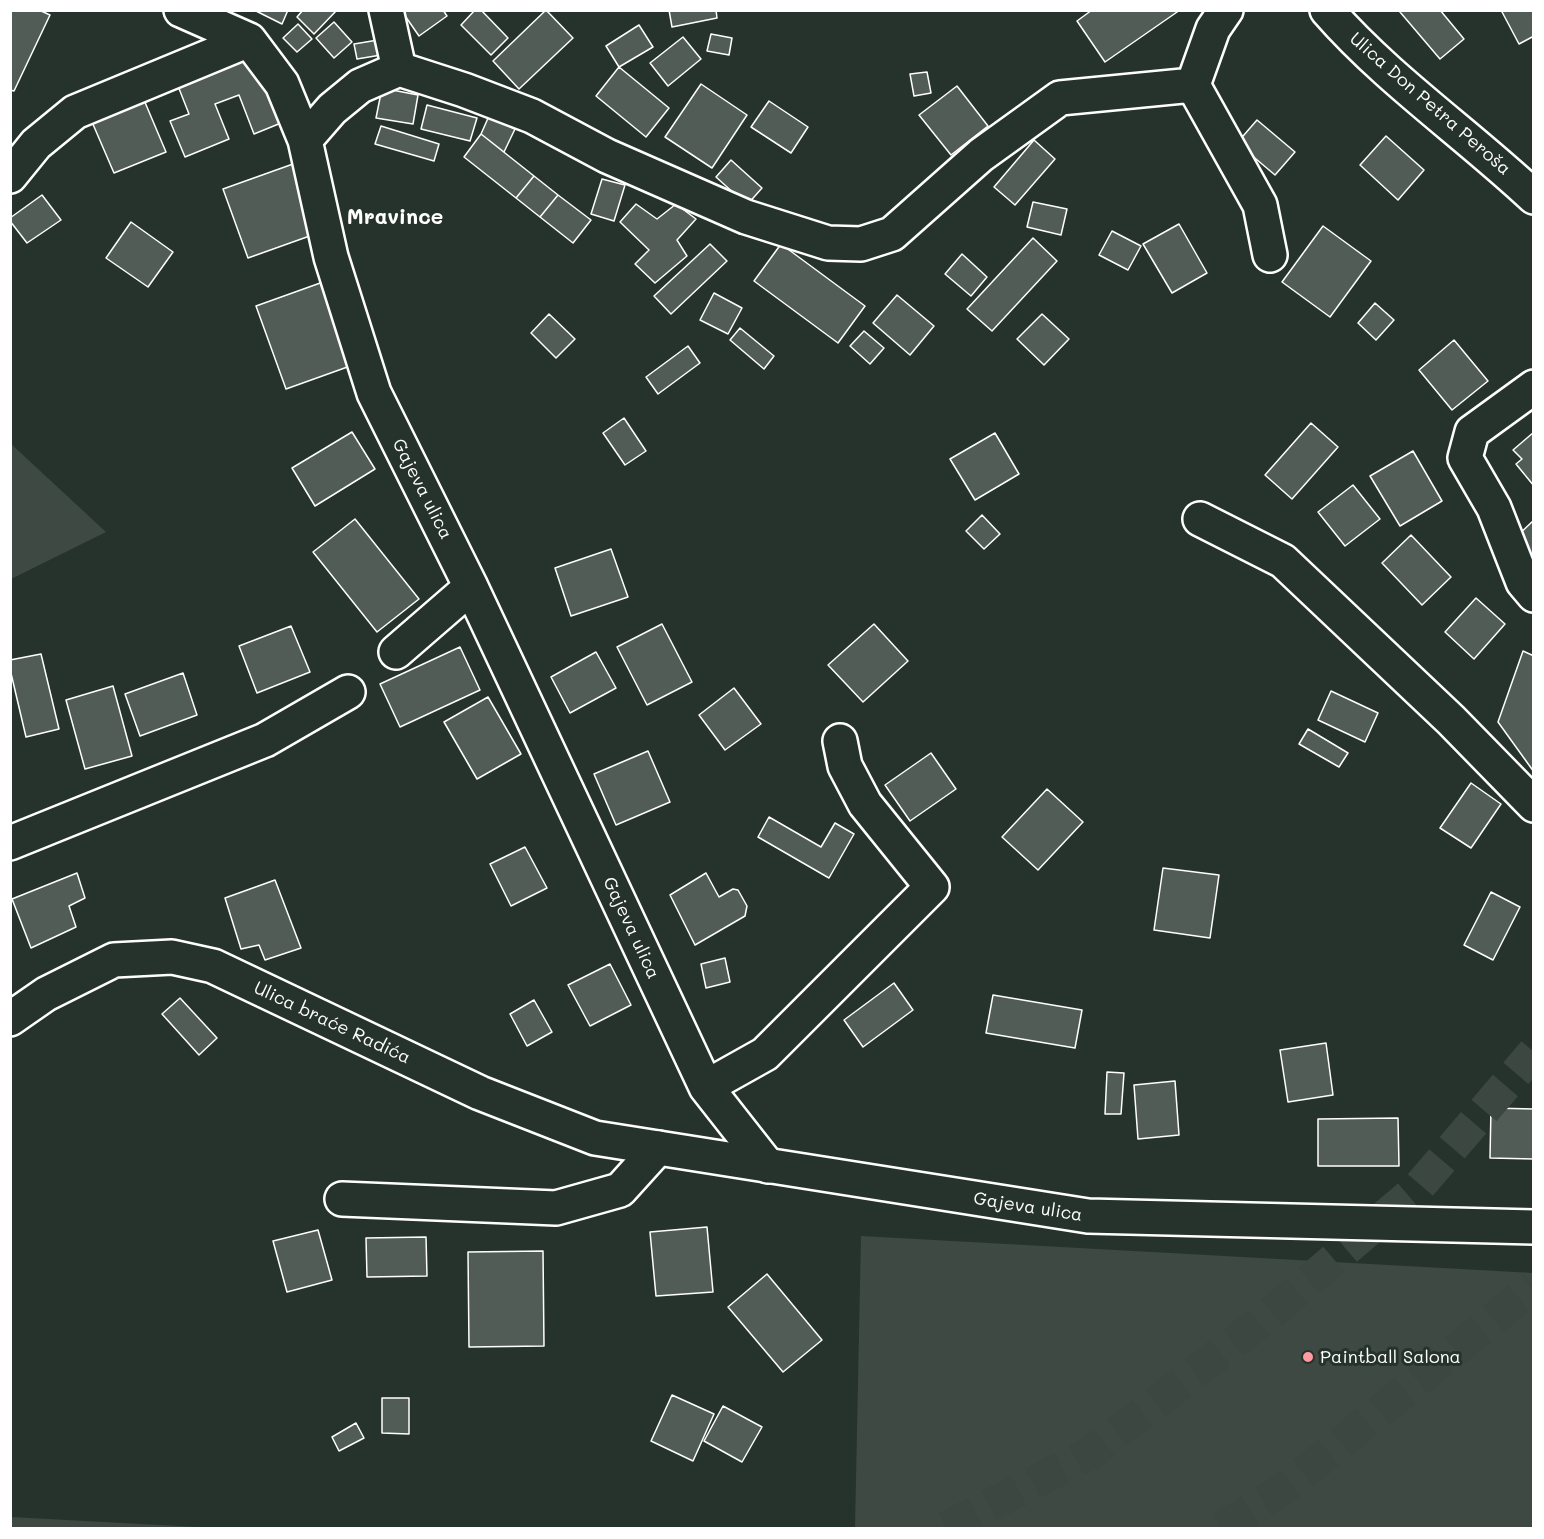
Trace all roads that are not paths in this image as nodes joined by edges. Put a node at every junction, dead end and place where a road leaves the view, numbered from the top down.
1 (181, 10) edge
2 (386, 10) edge
3 (1226, 10) edge
4 (1327, 10) edge
5 (249, 40) junction
6 (399, 69) junction
7 (1193, 85) junction
8 (305, 140) junction
9 (10, 176) edge
10 (1533, 197) edge
11 (1270, 255) dead end
12 (1533, 387) edge
13 (1200, 519) dead end
14 (471, 586) junction
15 (1533, 595) edge
16 (396, 652) dead end
17 (348, 692) dead end
18 (840, 741) dead end
19 (1533, 805) edge
20 (10, 843) edge
21 (10, 1019) edge
22 (706, 1087) junction
23 (658, 1148) junction
24 (768, 1166) junction
25 (342, 1199) dead end
26 (1533, 1227) edge

1 - 5 street, Gajeva ulica
2 - 6 street
3 - 7 street
4 - 10 street, Ulica Don Petra Peroša
5 - 8 street, Gajeva ulica
5 - 9 street
6 - 7 street
6 - 8 street
7 - 11 street
8 - 14 street, Gajeva ulica
12 - 15 street
13 - 19 street
14 - 16 street
14 - 22 street, Gajeva ulica
17 - 20 street
18 - 22 street
21 - 23 street, Ulica braće Radića
22 - 24 street, Gajeva ulica
23 - 24 street, Ulica braće Radića
23 - 25 street
24 - 26 street, Gajeva ulica

